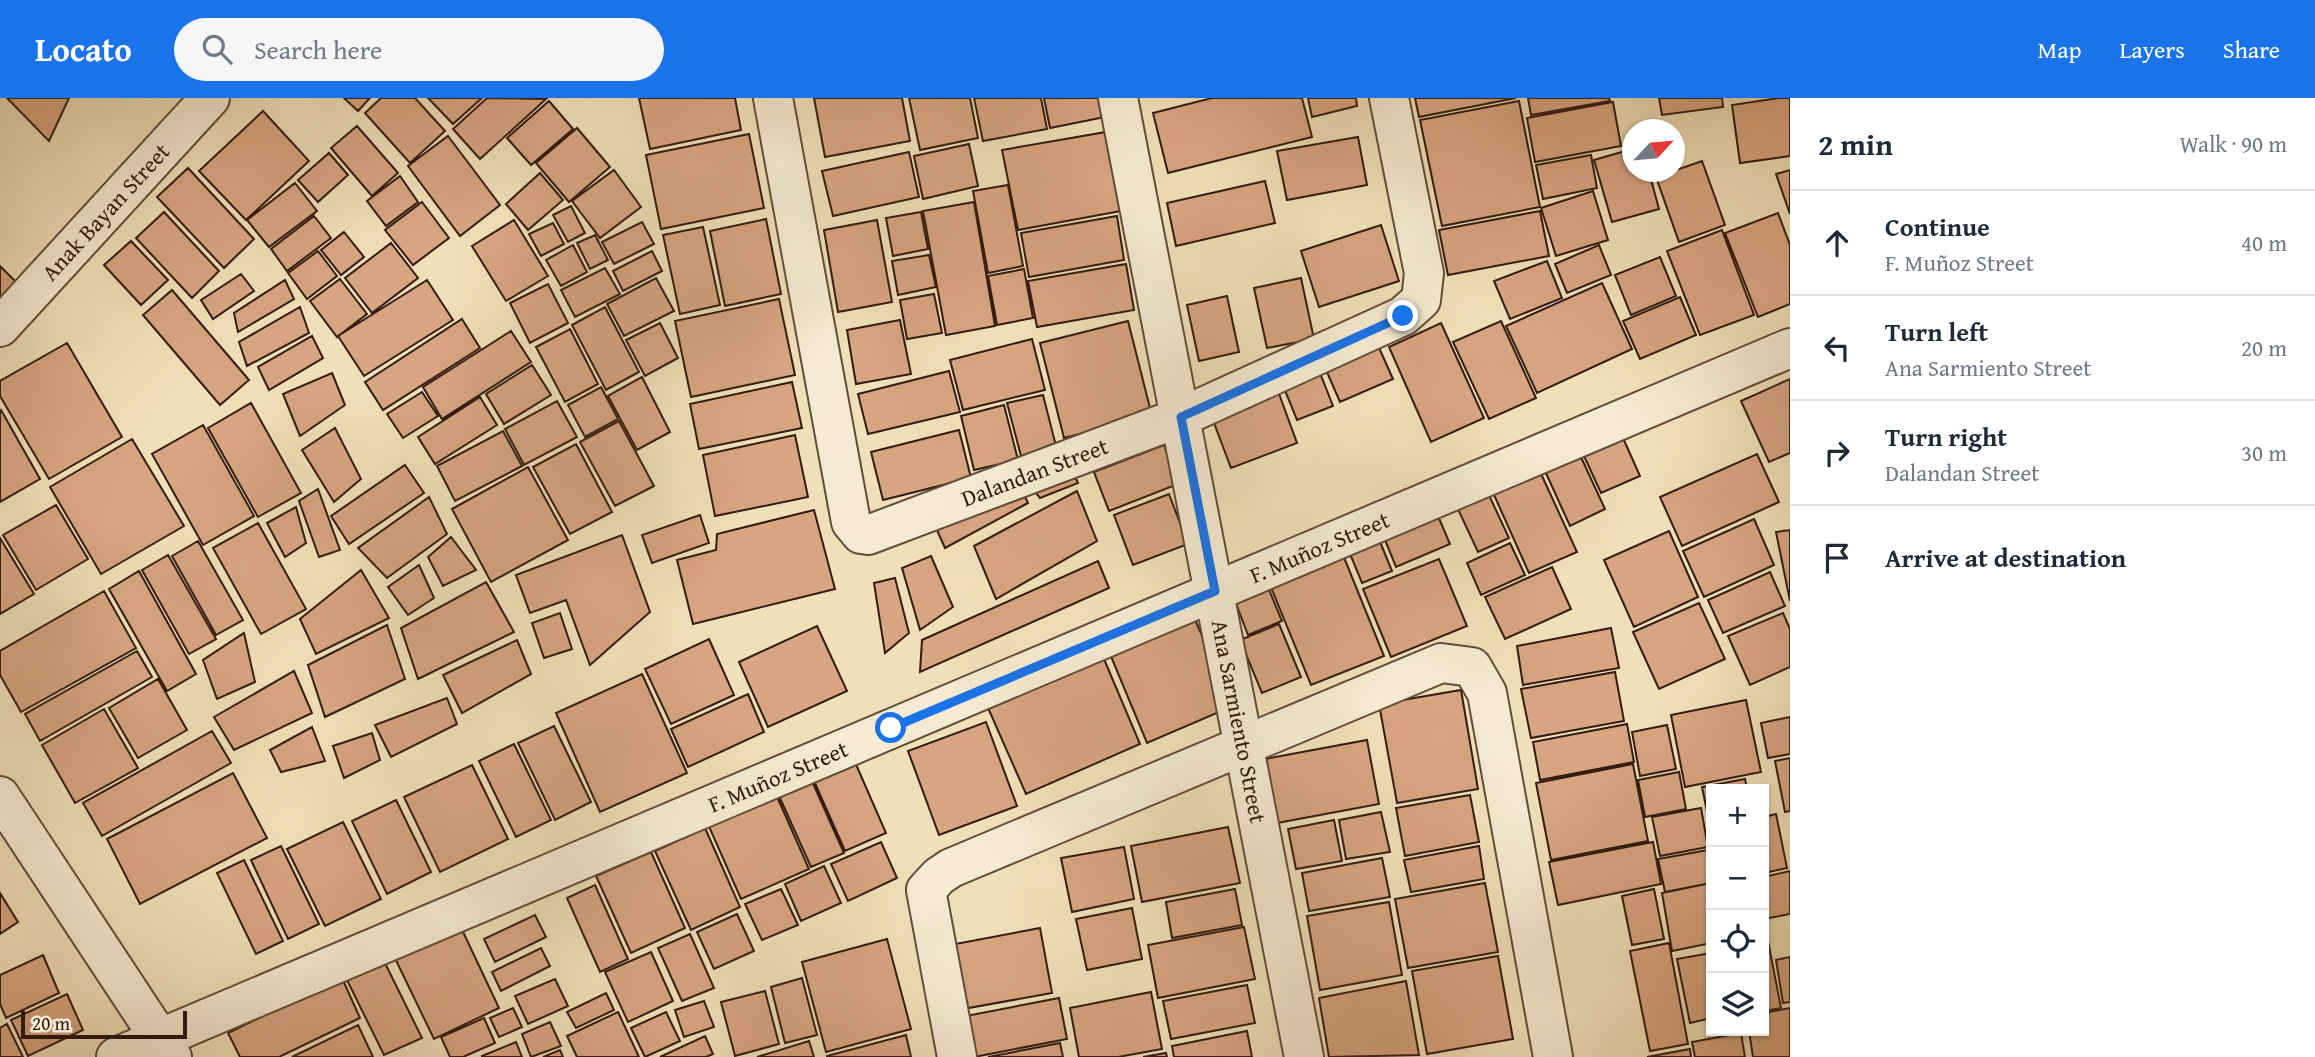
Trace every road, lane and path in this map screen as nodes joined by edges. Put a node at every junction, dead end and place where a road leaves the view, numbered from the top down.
1 (209, 98) edge
2 (773, 98) edge
3 (1118, 98) edge
4 (1389, 98) edge
5 (0, 327) edge
6 (1790, 348) edge
7 (1181, 417) junction
8 (1215, 591) junction
9 (1245, 747) junction
10 (0, 796) edge
11 (165, 1048) edge
12 (116, 1057) edge
13 (957, 1057) edge
14 (1304, 1057) edge
15 (1553, 1057) edge

1 - 5 street, Anak Bayan Street
2 - 7 street, Dalandan Street
3 - 7 street, Ana Sarmiento Street
4 - 7 street, Dalandan Street
6 - 8 street, F. Muñoz Street
7 - 8 street, Ana Sarmiento Street
8 - 9 street, Ana Sarmiento Street
8 - 11 street, F. Muñoz Street
9 - 13 street
9 - 14 street, Ana Sarmiento Street
9 - 15 street
10 - 11 street
11 - 12 street, F. Muñoz Street

